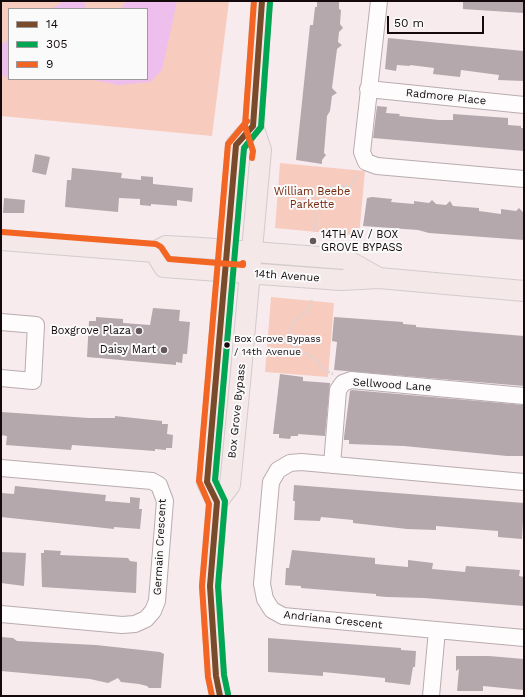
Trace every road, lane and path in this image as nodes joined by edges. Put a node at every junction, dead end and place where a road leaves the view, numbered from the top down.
1 (262, 1) edge
2 (378, 1) edge
3 (368, 89) junction
4 (524, 105) edge
5 (253, 126) junction
6 (363, 168) dead end
7 (524, 179) edge
8 (277, 188) dead end
9 (310, 201) junction
10 (314, 232) dead end
11 (1, 240) edge
12 (226, 250) junction
13 (155, 252) junction
14 (252, 252) junction
15 (224, 272) junction
16 (250, 274) junction
17 (379, 278) junction
18 (524, 291) edge
19 (312, 300) dead end
20 (1, 322) edge
21 (286, 342) junction
22 (267, 343) dead end
23 (333, 375) dead end
24 (1, 378) edge
25 (524, 396) edge
26 (332, 465) junction
27 (1, 468) edge
28 (524, 482) edge
29 (217, 502) junction
30 (1, 614) edge
31 (437, 630) junction
32 (524, 638) edge
33 (220, 696) edge
34 (431, 696) edge

1 - 5 main road, Box Grove Bypass
2 - 3 street
3 - 4 street, Radmore Place
3 - 7 street
5 - 12 main road, Box Grove Bypass
5 - 14 main road, Box Grove Bypass
6 - 9 path
8 - 9 path
9 - 10 path
11 - 13 main road, 14th Avenue
12 - 13 main road, 14th Avenue
12 - 14 main road, 14th Avenue
12 - 15 main road, Box Grove Bypass
13 - 15 main road, 14th Avenue
14 - 16 main road, Box Grove Bypass
14 - 17 main road, 14th Avenue
15 - 16 main road, 14th Avenue
15 - 29 main road, Box Grove Bypass
16 - 17 main road, 14th Avenue
16 - 29 main road, Box Grove Bypass
17 - 18 main road, 14th Avenue
19 - 21 path
20 - 24 street
21 - 22 path
21 - 23 path
25 - 26 street, Sellwood Lane
26 - 28 street, Andriana Crescent
26 - 31 street, Andriana Crescent
27 - 30 street, Germain Crescent
29 - 33 main road
31 - 32 street, Andriana Crescent
31 - 34 street

